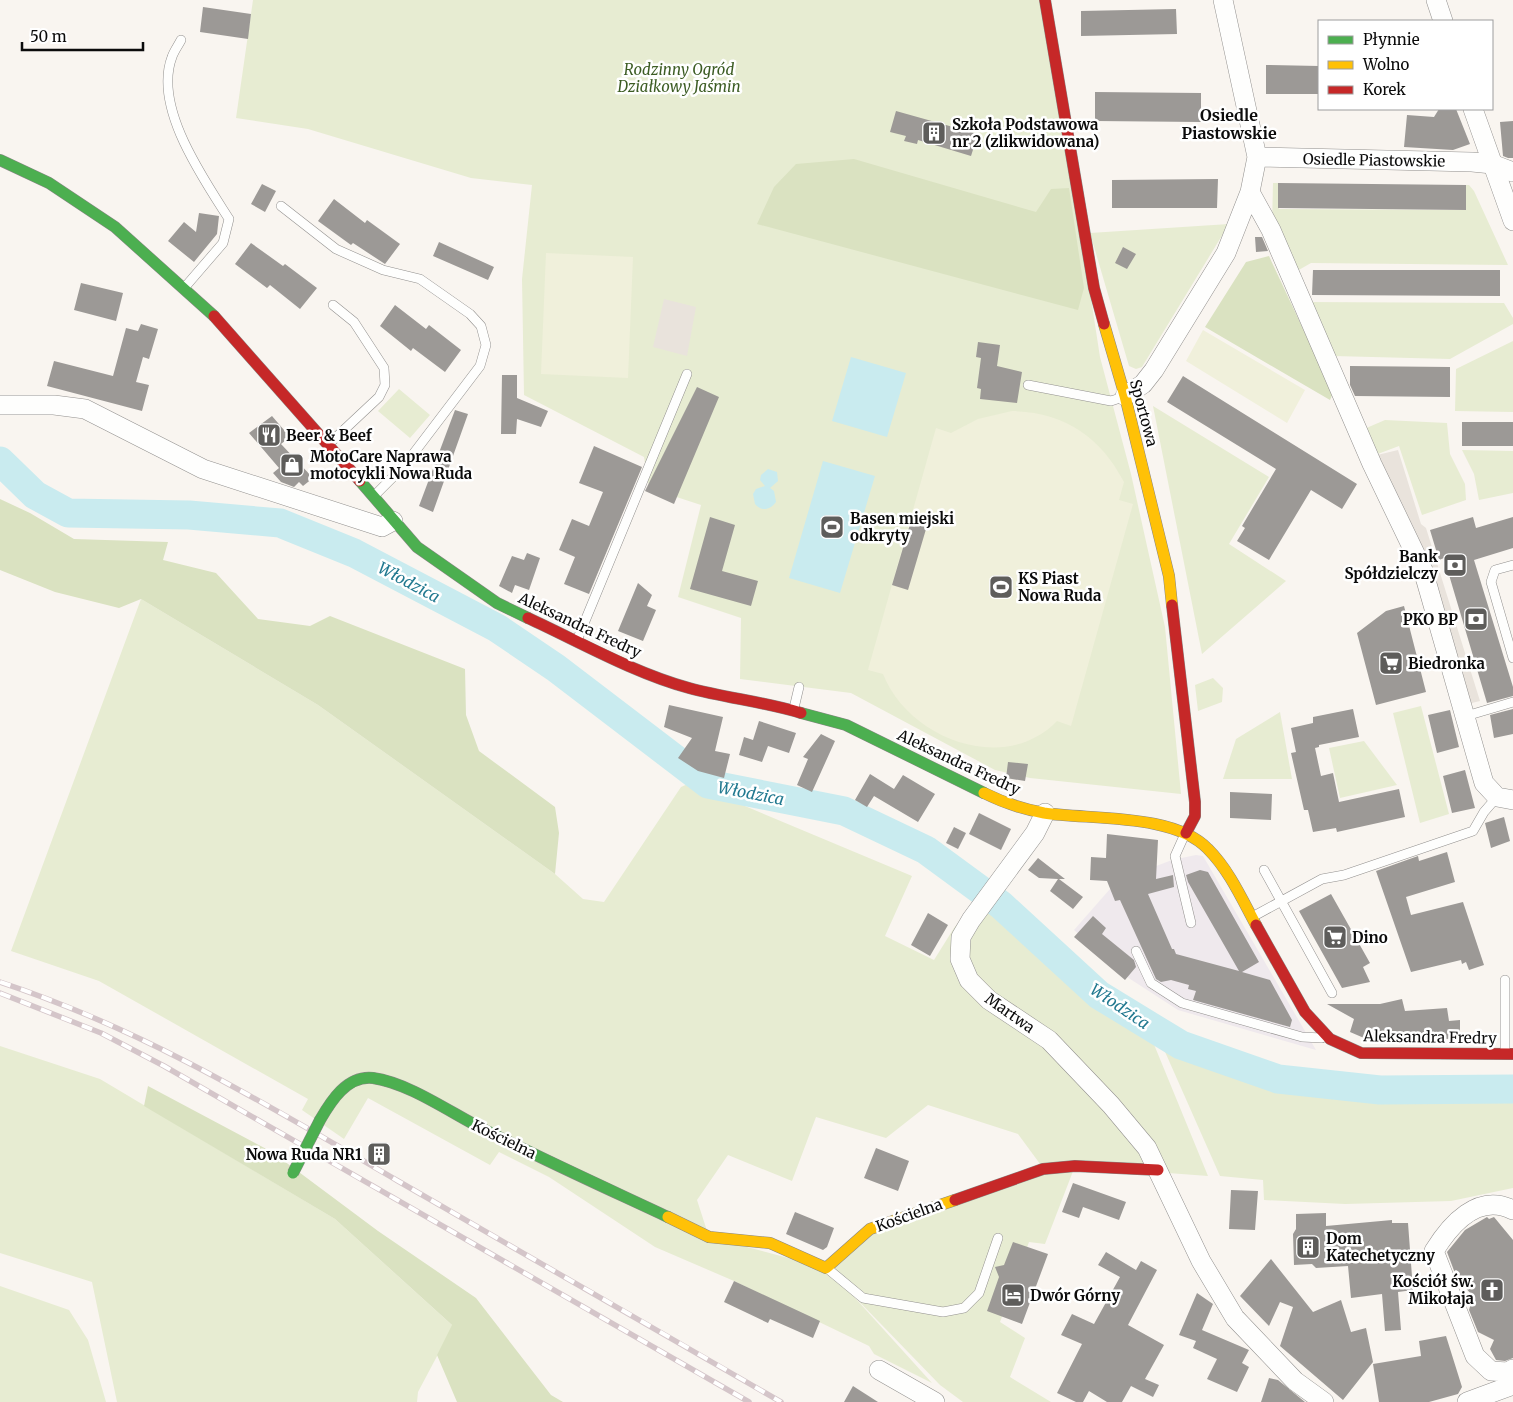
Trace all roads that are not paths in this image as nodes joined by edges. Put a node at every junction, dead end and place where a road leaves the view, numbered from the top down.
1 (1045, 0) edge
2 (1223, 0) edge
3 (1436, 0) edge
4 (1443, 20) edge
5 (182, 40) dead end
6 (1473, 110) edge
7 (1257, 157) junction
8 (0, 160) edge
9 (1492, 164) junction
10 (1513, 172) edge
11 (1250, 192) junction
12 (281, 206) dead end
13 (1513, 221) edge
14 (184, 288) junction
15 (333, 305) dead end
16 (687, 374) dead end
17 (1028, 385) dead end
18 (1125, 396) junction
19 (0, 404) edge
20 (329, 444) junction
21 (374, 496) junction
22 (393, 521) junction
23 (1513, 565) edge
24 (577, 641) junction
25 (1513, 658) edge
26 (799, 687) dead end
27 (1513, 702) edge
28 (794, 710) junction
29 (1466, 716) junction
30 (1505, 799) edge
31 (1045, 813) junction
32 (1186, 833) junction
33 (1264, 870) dead end
34 (1281, 901) junction
35 (1252, 917) junction
36 (1190, 923) dead end
37 (1136, 951) dead end
38 (1505, 980) dead end
39 (1332, 993) dead end
40 (1330, 1038) junction
41 (1509, 1054) edge
42 (1158, 1170) junction
43 (293, 1173) dead end
44 (1513, 1210) edge
45 (998, 1238) dead end
46 (826, 1268) junction
47 (1513, 1369) edge
48 (879, 1370) dead end
49 (1513, 1385) edge
50 (935, 1402) edge
51 (1324, 1402) edge
52 (1467, 1402) edge

1 - 18 street, Sportowa
2 - 7 street
3 - 4 street
5 - 14 lane
6 - 9 street
7 - 9 street, Osiedle Piastowskie
7 - 11 street
8 - 14 street, Aleksandra Fredry
9 - 10 street, Osiedle Piastowskie
9 - 13 street
11 - 18 street
11 - 29 street
12 - 21 lane
14 - 20 street, Aleksandra Fredry
15 - 20 lane
16 - 24 lane
17 - 18 lane
18 - 32 street, Sportowa
19 - 22 street
20 - 21 street, Aleksandra Fredry
21 - 22 street, Aleksandra Fredry
22 - 24 street, Aleksandra Fredry
23 - 25 lane
24 - 28 street, Aleksandra Fredry
26 - 28 lane
27 - 29 lane
28 - 31 street, Aleksandra Fredry
29 - 30 street
30 - 34 lane
31 - 32 street, Aleksandra Fredry
31 - 42 street, Martwa
32 - 35 street, Aleksandra Fredry
32 - 36 lane
33 - 34 lane
34 - 35 lane
34 - 39 lane
35 - 40 street, Aleksandra Fredry
37 - 40 lane
38 - 41 lane
40 - 41 street, Aleksandra Fredry
42 - 46 street, Kościelna
42 - 51 street
43 - 46 street, Kościelna, bridge
44 - 47 street
45 - 46 lane
48 - 50 street
49 - 52 street

